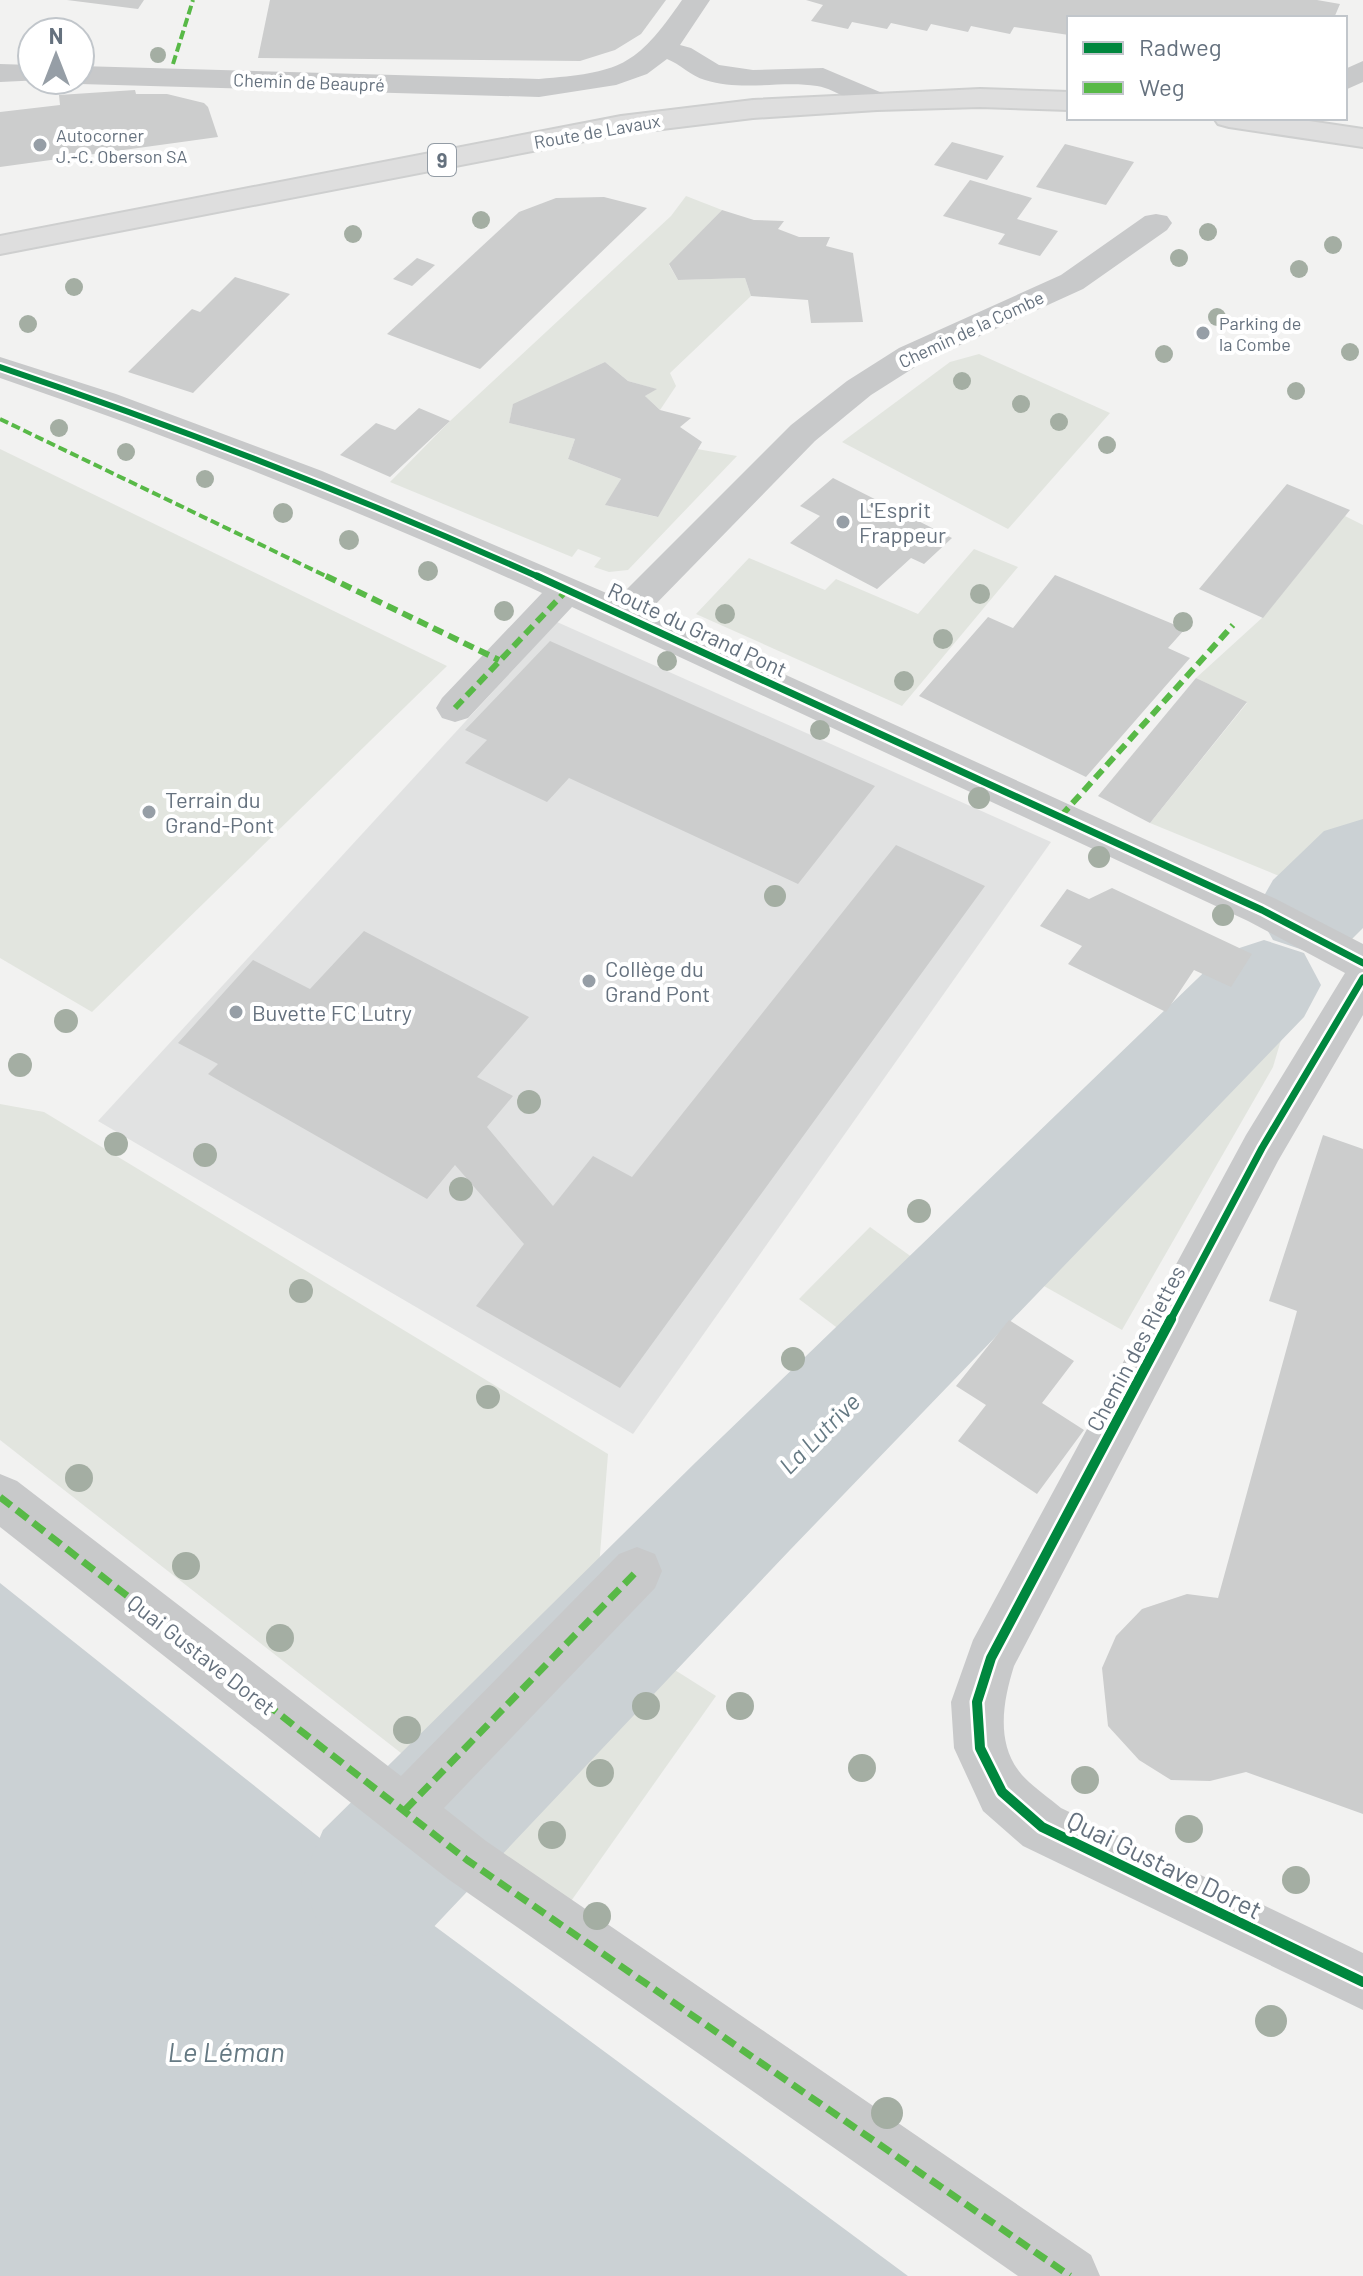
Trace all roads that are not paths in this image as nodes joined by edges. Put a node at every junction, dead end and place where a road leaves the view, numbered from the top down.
1 (696, 0) edge
2 (662, 49) junction
3 (96, 75) edge
4 (877, 101) junction
5 (1067, 101) edge
6 (1263, 120) edge
7 (1363, 138) edge
8 (132, 221) junction
9 (1156, 223) dead end
10 (0, 228) edge
11 (0, 245) edge
12 (0, 367) edge
13 (567, 590) junction
14 (624, 614) junction
15 (455, 708) dead end
16 (1363, 963) edge
17 (1363, 978) edge
18 (0, 1497) edge
19 (637, 1571) dead end
20 (980, 1748) joint
21 (405, 1810) junction
22 (1363, 1982) edge
23 (1070, 2276) edge

1 - 2 street
2 - 3 street, Chemin de Beaupré
2 - 4 street
4 - 5 main road, Route de Lavaux / 9
4 - 8 main road, Route de Lavaux / 9
6 - 7 main road
8 - 10 main road, Route de Lavaux / 9
8 - 11 main road, Route de Lavaux / 9
9 - 14 street, Chemin de la Combe
12 - 13 street, Route du Grand Pont
13 - 14 street, Route du Grand Pont
13 - 15 street
14 - 16 street, Route du Grand Pont
17 - 20 street, Chemin des Riettes
18 - 21 street, Quai Gustave Doret
19 - 21 street
20 - 22 street, Quai Gustave Doret
21 - 23 street, Quai Gustave Doret

